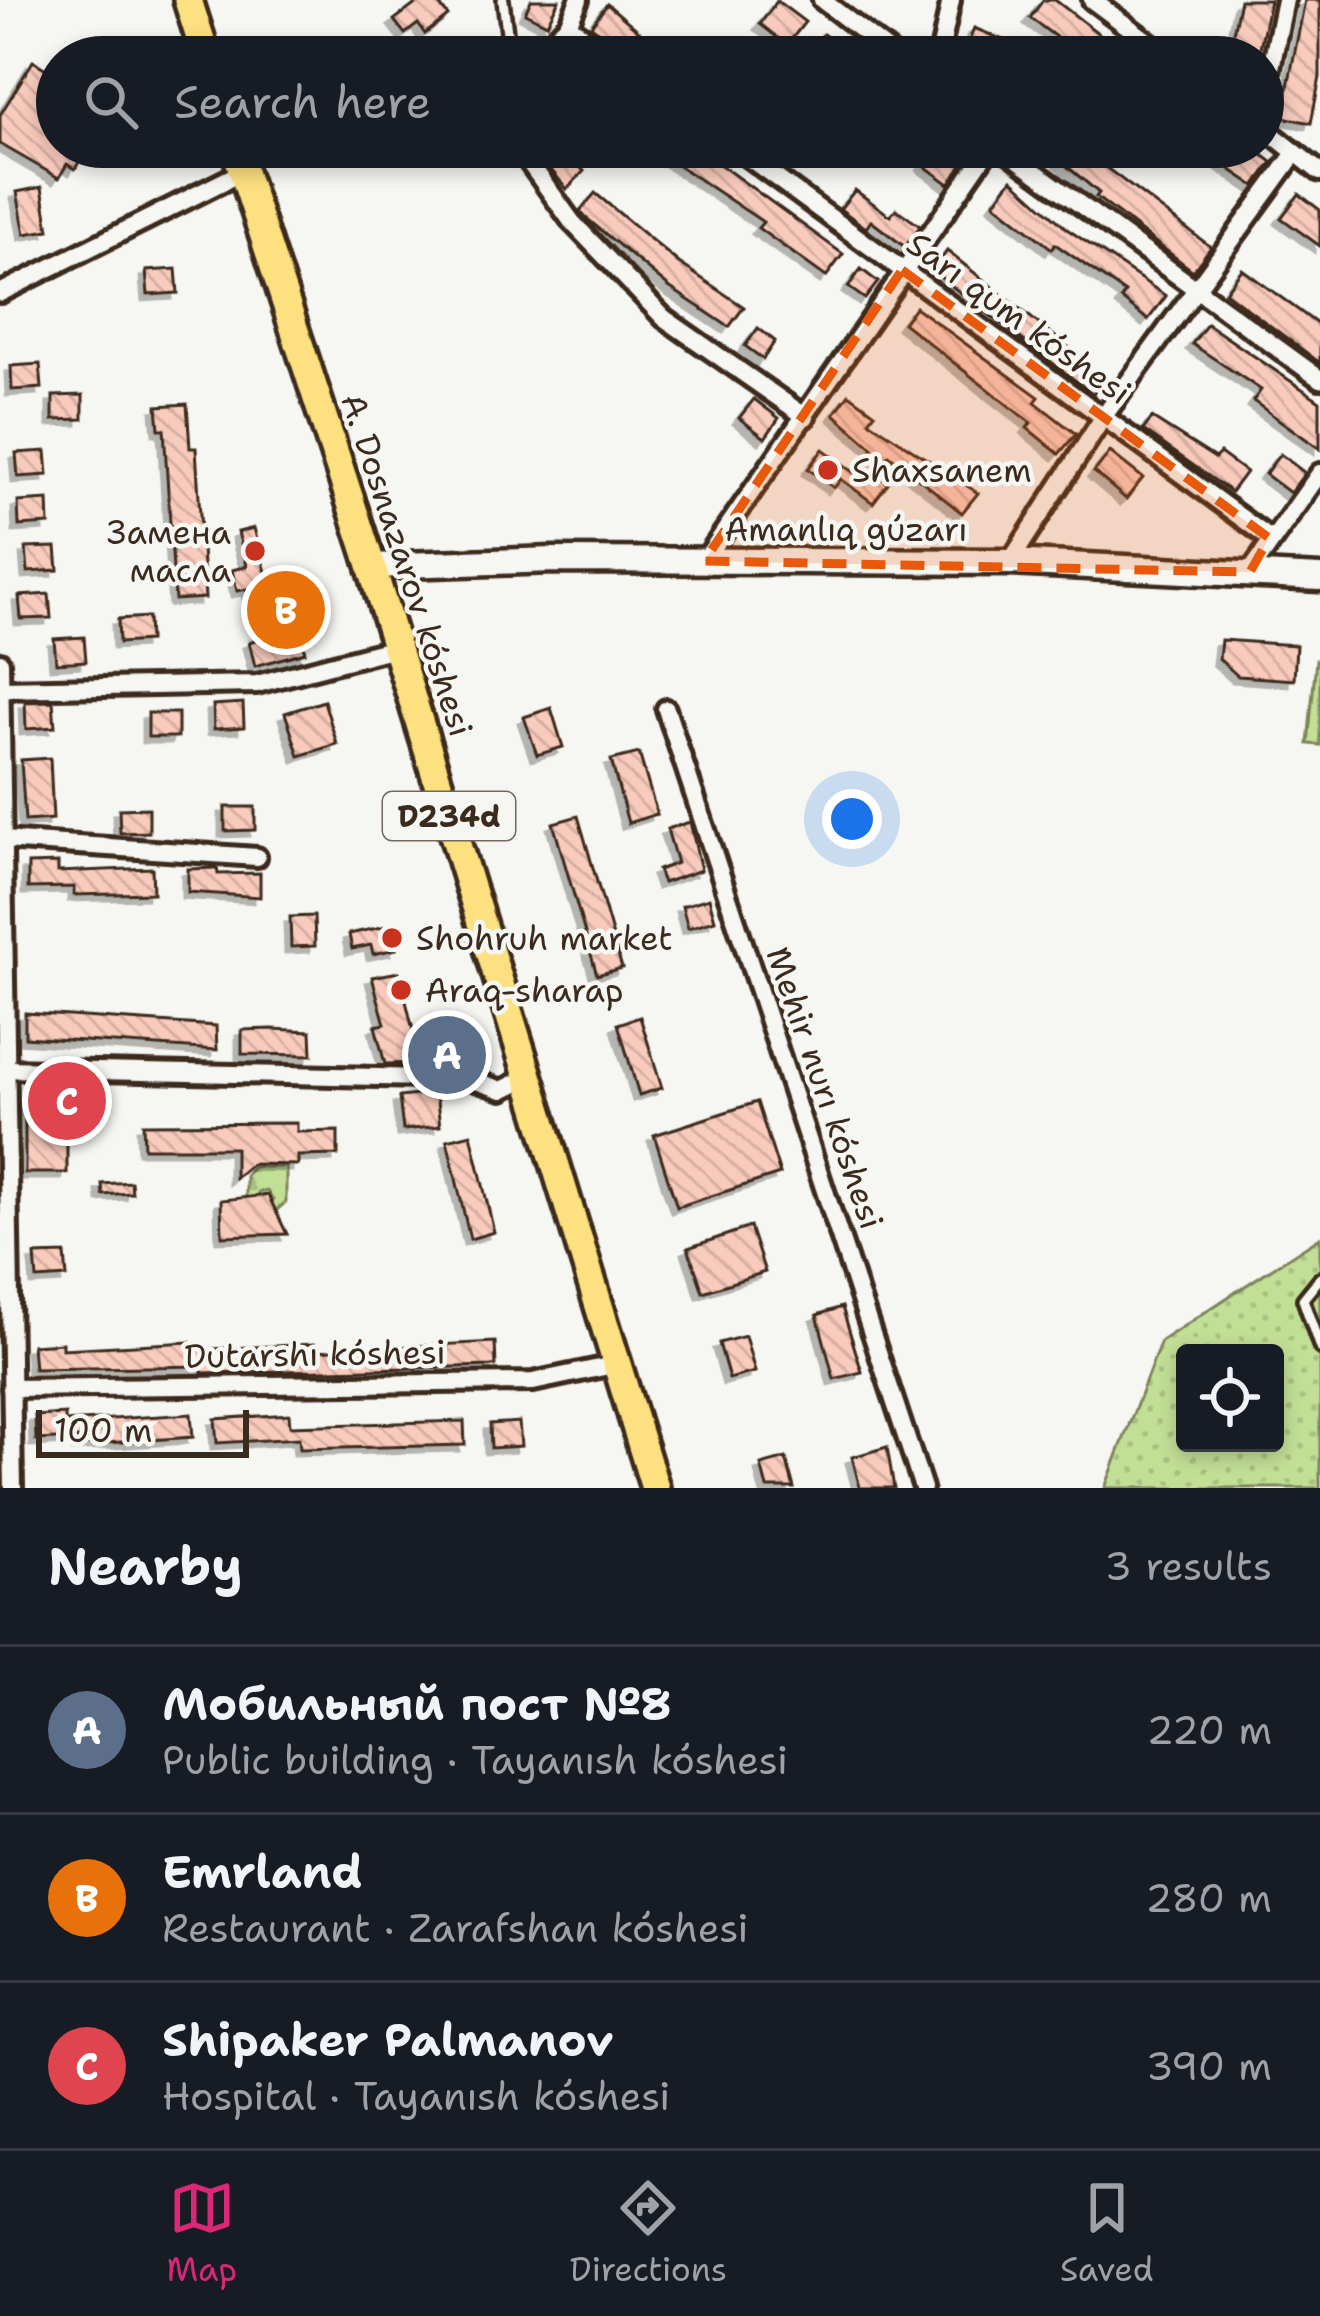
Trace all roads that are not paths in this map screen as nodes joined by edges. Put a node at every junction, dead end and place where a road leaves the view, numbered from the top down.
1 (188, 0) edge
2 (503, 0) edge
3 (579, 0) edge
4 (822, 0) edge
5 (951, 0) edge
6 (1092, 0) edge
7 (1124, 0) edge
8 (1286, 0) edge
9 (1120, 21) junction
10 (568, 25) junction
11 (199, 36) edge
12 (507, 36) edge
13 (556, 36) edge
14 (583, 36) edge
15 (869, 36) edge
16 (943, 36) edge
17 (1140, 36) edge
18 (1278, 36) edge
19 (1284, 144) edge
20 (1295, 153) junction
21 (222, 168) edge
22 (241, 168) edge
23 (533, 168) edge
24 (763, 168) edge
25 (975, 168) edge
26 (1031, 168) edge
27 (1320, 172) edge
28 (902, 270) junction
29 (1198, 286) junction
30 (0, 293) edge
31 (1320, 379) edge
32 (1104, 416) junction
33 (806, 417) junction
34 (1320, 473) edge
35 (1269, 538) junction
36 (704, 561) junction
37 (1010, 562) junction
38 (371, 566) junction
39 (1250, 572) junction
40 (1320, 578) edge
41 (395, 648) junction
42 (0, 662) edge
43 (1, 688) edge
44 (666, 709) dead end
45 (3, 840) edge
46 (257, 857) dead end
47 (4, 1069) junction
48 (530, 1076) junction
49 (1320, 1278) edge
50 (1320, 1348) edge
51 (618, 1364) junction
52 (10, 1388) junction
53 (14, 1488) edge
54 (655, 1488) edge
55 (923, 1488) edge

1 - 11 main road
2 - 12 lane
3 - 10 street
4 - 15 street
5 - 16 street
6 - 9 street
7 - 9 street
8 - 18 street
9 - 17 street
10 - 13 street
10 - 14 street
19 - 20 street
20 - 27 street
20 - 29 street
21 - 30 street
22 - 38 main road, A. Dosnazarov kóshesi / D234d
23 - 33 street
24 - 28 street, Sarı qum kóshesi
25 - 28 street
26 - 29 street
28 - 32 street, Sarı qum kóshesi
28 - 33 street
29 - 31 street
29 - 32 street
32 - 35 street, Sarı qum kóshesi
32 - 37 street
33 - 36 street
34 - 35 street
35 - 39 street
36 - 37 street, Amanlıq gúzarı
36 - 38 street, Amanlıq gúzarı
37 - 39 street, Amanlıq gúzarı
38 - 41 main road, A. Dosnazarov kóshesi / D234d
39 - 40 street, Amanlıq gúzarı
41 - 43 street
41 - 48 main road, A. Dosnazarov kóshesi / D234d
42 - 43 street
43 - 45 street
44 - 55 street, Mehir nurı kóshesi
45 - 46 street
45 - 47 street
47 - 48 street
47 - 52 street
48 - 51 main road, A. Dosnazarov kóshesi / D234d
49 - 50 lane
51 - 52 street, Dutarshı kóshesi
51 - 54 main road, A. Dosnazarov kóshesi / D234d
52 - 53 street

